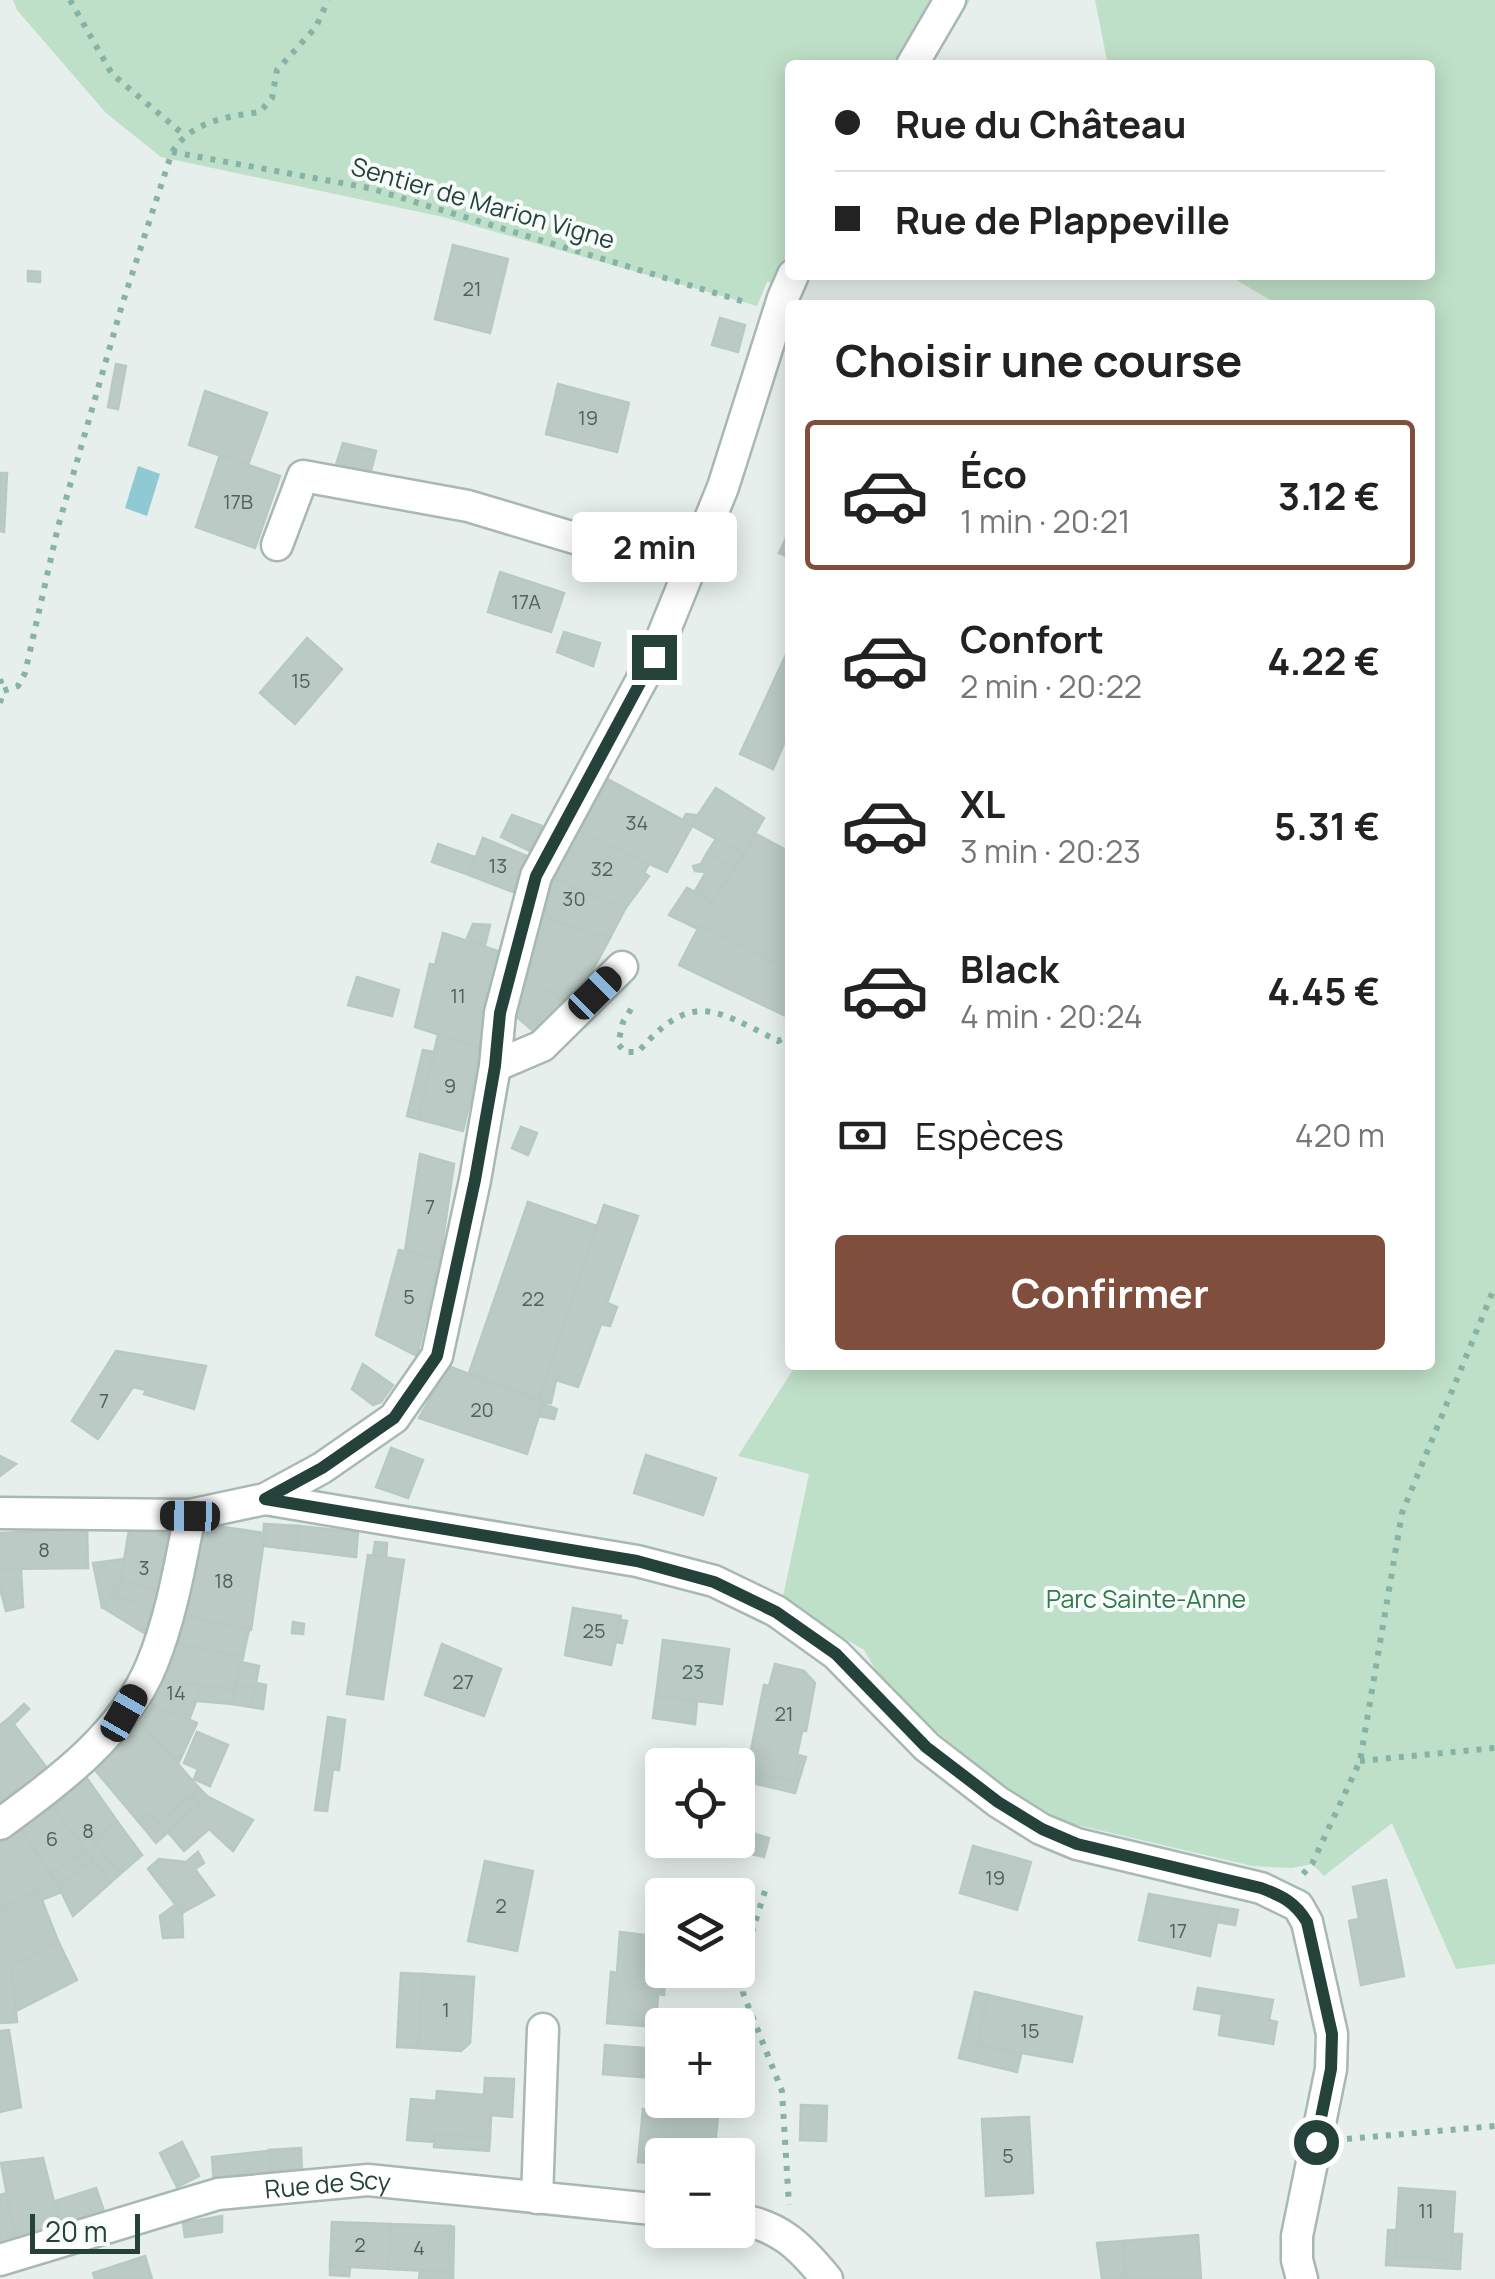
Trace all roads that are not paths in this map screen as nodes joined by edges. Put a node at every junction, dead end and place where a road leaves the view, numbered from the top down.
1 (950, 0) edge
2 (915, 60) edge
3 (791, 280) edge
4 (276, 546) dead end
5 (692, 565) junction
6 (622, 967) road end
7 (495, 1066) junction
8 (265, 1499) junction
9 (0, 1513) edge
10 (190, 1516) junction
11 (0, 1824) edge
12 (543, 2028) dead end
13 (536, 2198) junction
14 (645, 2208) edge
15 (755, 2222) edge
16 (0, 2260) edge
17 (827, 2279) edge
18 (1302, 2279) edge

1 - 2 street
3 - 5 street
4 - 5 street
5 - 7 street
6 - 7 street
7 - 8 street
8 - 10 street
8 - 18 street
9 - 10 street
10 - 11 street
12 - 13 street
13 - 14 street, Rue de Scy
13 - 16 street, Rue de Scy
15 - 17 street

